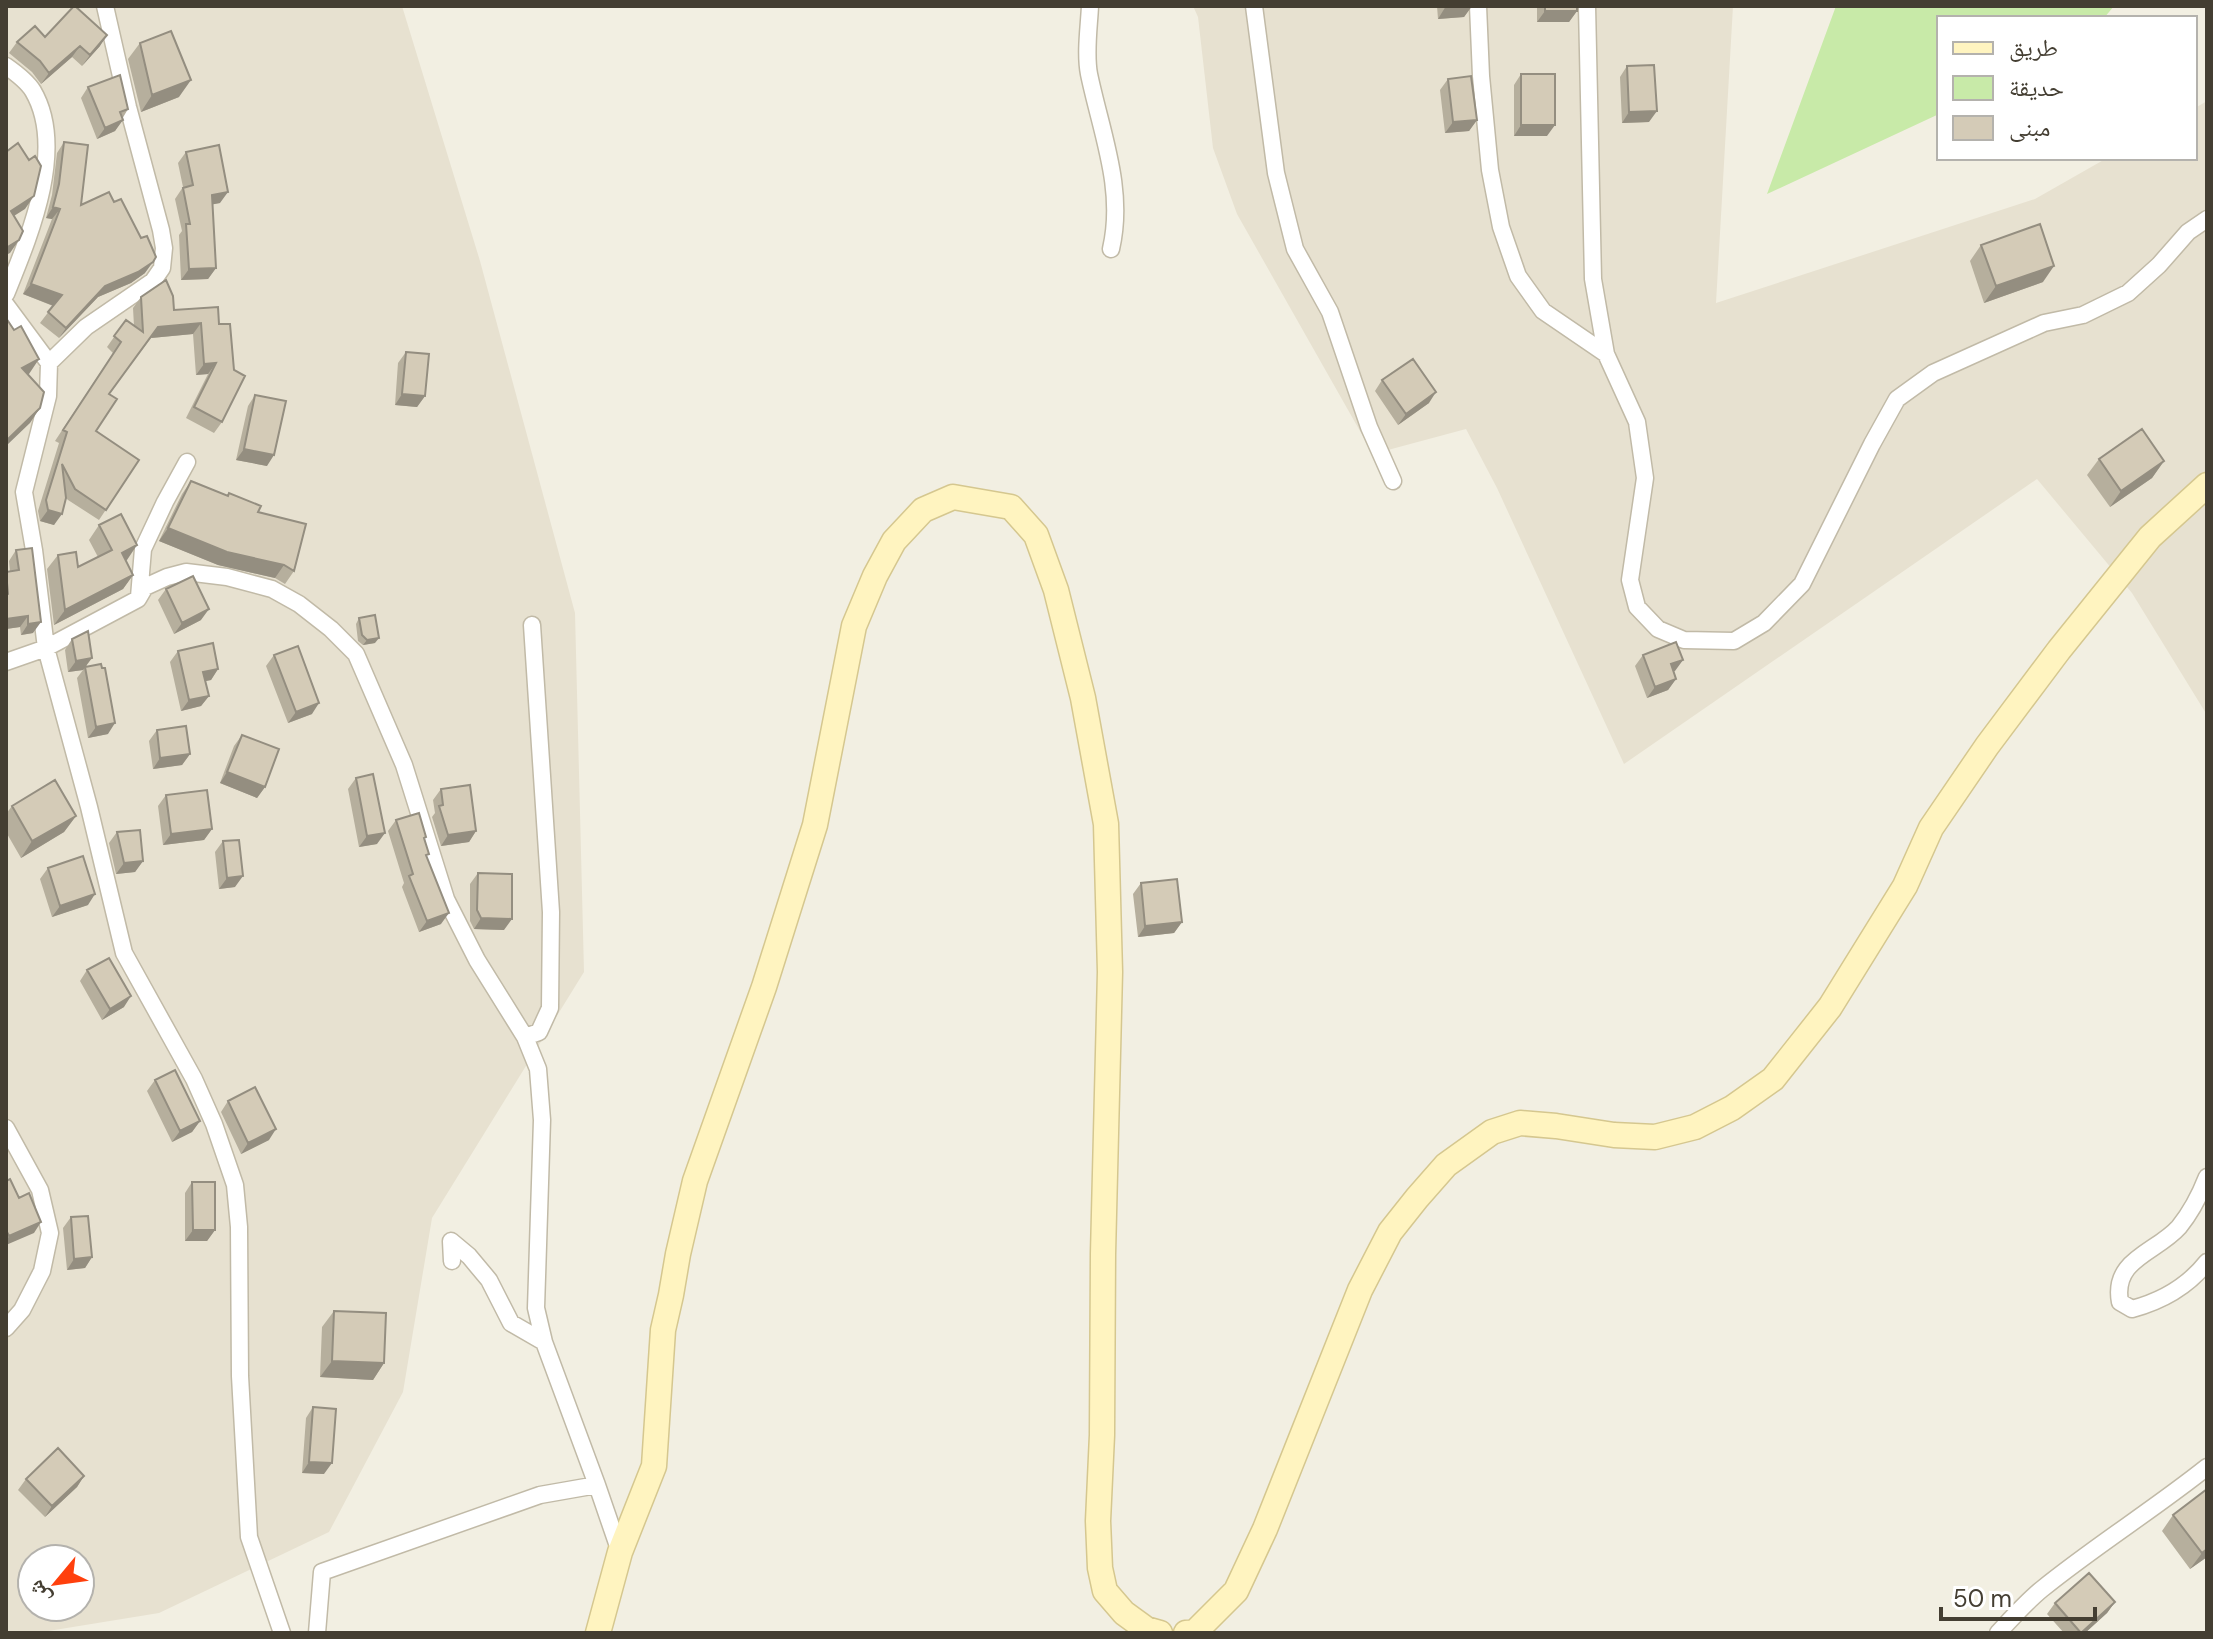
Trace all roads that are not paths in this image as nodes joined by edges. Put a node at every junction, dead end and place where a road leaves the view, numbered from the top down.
1 (105, 6) edge
2 (1090, 6) edge
3 (1254, 6) edge
4 (1478, 6) edge
5 (1587, 6) edge
6 (6, 66) edge
7 (2207, 219) edge
8 (1111, 249) dead end
9 (6, 294) edge
10 (6, 305) edge
11 (1606, 354) junction
12 (49, 363) junction
13 (187, 462) dead end
14 (1393, 481) dead end
15 (2207, 485) edge
16 (138, 599) junction
17 (532, 625) dead end
18 (46, 648) junction
19 (6, 662) edge
20 (525, 1037) junction
21 (6, 1128) edge
22 (2207, 1177) edge
23 (452, 1261) dead end
24 (2207, 1262) edge
25 (6, 1328) edge
26 (544, 1342) junction
27 (2207, 1467) edge
28 (597, 1485) junction
29 (620, 1552) junction
30 (282, 1633) edge
31 (317, 1633) edge
32 (598, 1633) edge
33 (1160, 1633) edge
34 (1186, 1633) edge
35 (1998, 1633) edge

1 - 12 street
2 - 8 street
3 - 14 street
4 - 11 street
5 - 11 street
6 - 9 street
7 - 11 street
10 - 12 street
12 - 18 street
13 - 16 street
15 - 34 street
16 - 18 street
16 - 20 street
17 - 20 street
18 - 19 street
18 - 30 street
20 - 26 street
21 - 25 street
22 - 24 street
23 - 26 street
26 - 28 street
27 - 35 street
28 - 29 street
28 - 31 street
29 - 32 street
29 - 33 street

